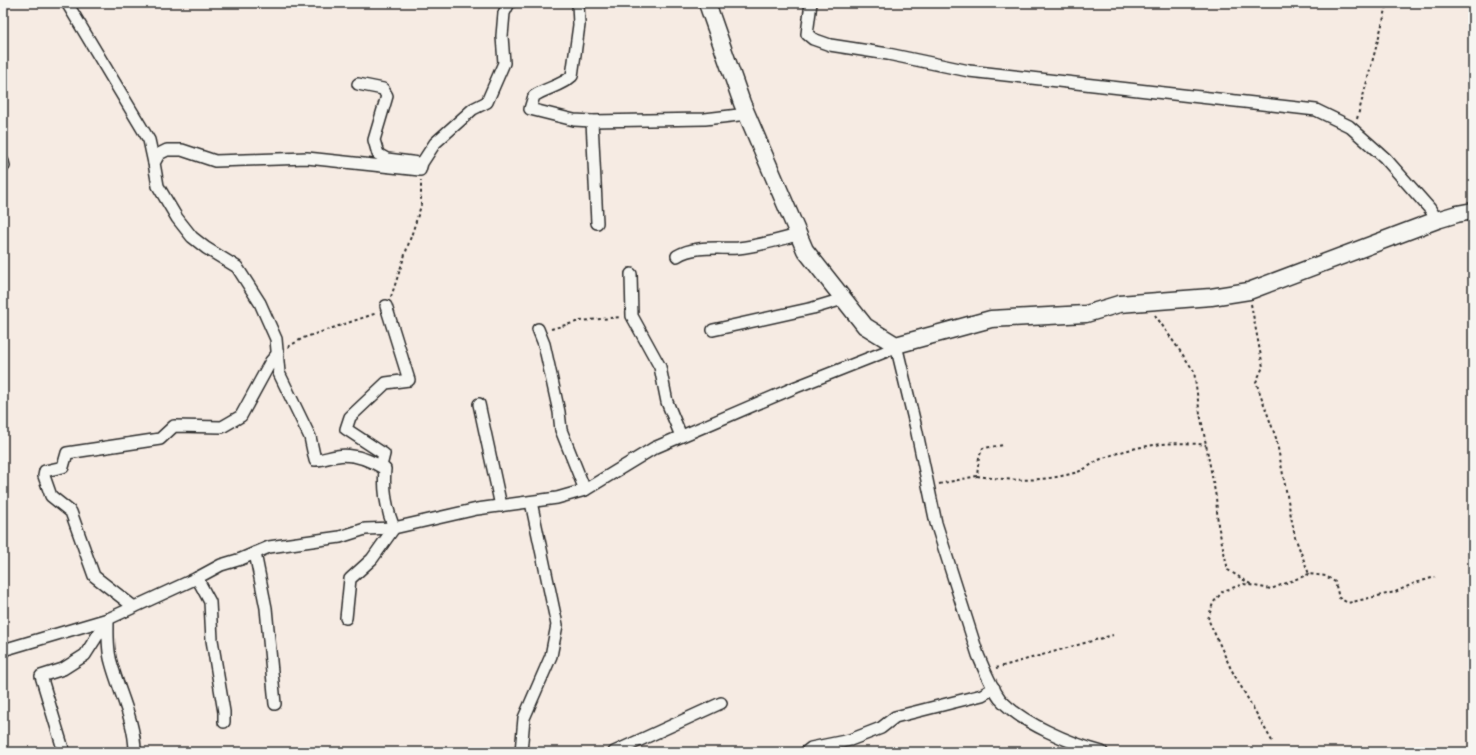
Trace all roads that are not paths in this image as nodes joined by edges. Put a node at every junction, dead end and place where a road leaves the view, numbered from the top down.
1 (67, 3) edge
2 (509, 3) edge
3 (578, 3) edge
4 (706, 3) edge
5 (811, 3) edge
6 (358, 84) dead end
7 (747, 114) junction
8 (592, 120) junction
9 (154, 163) junction
10 (421, 167) junction
11 (1473, 202) edge
12 (1473, 211) edge
13 (1456, 214) junction
14 (1437, 220) junction
15 (597, 223) dead end
16 (798, 235) junction
17 (677, 256) dead end
18 (631, 274) dead end
19 (843, 299) junction
20 (386, 306) road end
21 (538, 329) road end
22 (713, 330) dead end
23 (896, 344) junction
24 (278, 353) junction
25 (479, 404) dead end
26 (681, 436) junction
27 (381, 466) junction
28 (585, 490) junction
29 (531, 502) junction
30 (501, 506) junction
31 (394, 528) junction
32 (255, 553) junction
33 (197, 578) junction
34 (134, 607) junction
35 (346, 618) dead end
36 (108, 619) junction
37 (3, 650) edge
38 (994, 688) junction
39 (275, 704) dead end
40 (721, 704) dead end
41 (224, 722) dead end
42 (522, 747) edge
43 (64, 752) edge
44 (135, 752) edge
45 (528, 752) edge
46 (614, 752) edge
47 (806, 752) edge
48 (1102, 752) edge

1 - 9 street
2 - 10 street
3 - 8 street
4 - 7 street
5 - 14 street
6 - 10 street
7 - 8 street
7 - 16 street
8 - 15 street
9 - 10 street
9 - 24 street
11 - 13 street
12 - 13 street
13 - 14 street
14 - 23 street
16 - 17 street
16 - 19 street
18 - 26 street
19 - 22 street
19 - 23 street
20 - 27 street
21 - 28 street
23 - 26 street
23 - 38 street
24 - 27 street
24 - 34 street
25 - 30 street
26 - 28 street
27 - 31 street
28 - 29 street
29 - 30 street
29 - 42 street
30 - 31 street
31 - 32 street
31 - 35 street
32 - 33 street
32 - 39 street
33 - 34 street
33 - 41 street
34 - 36 street
36 - 37 street
36 - 43 street
36 - 44 street
38 - 47 street
38 - 48 street
40 - 46 street
42 - 45 street

